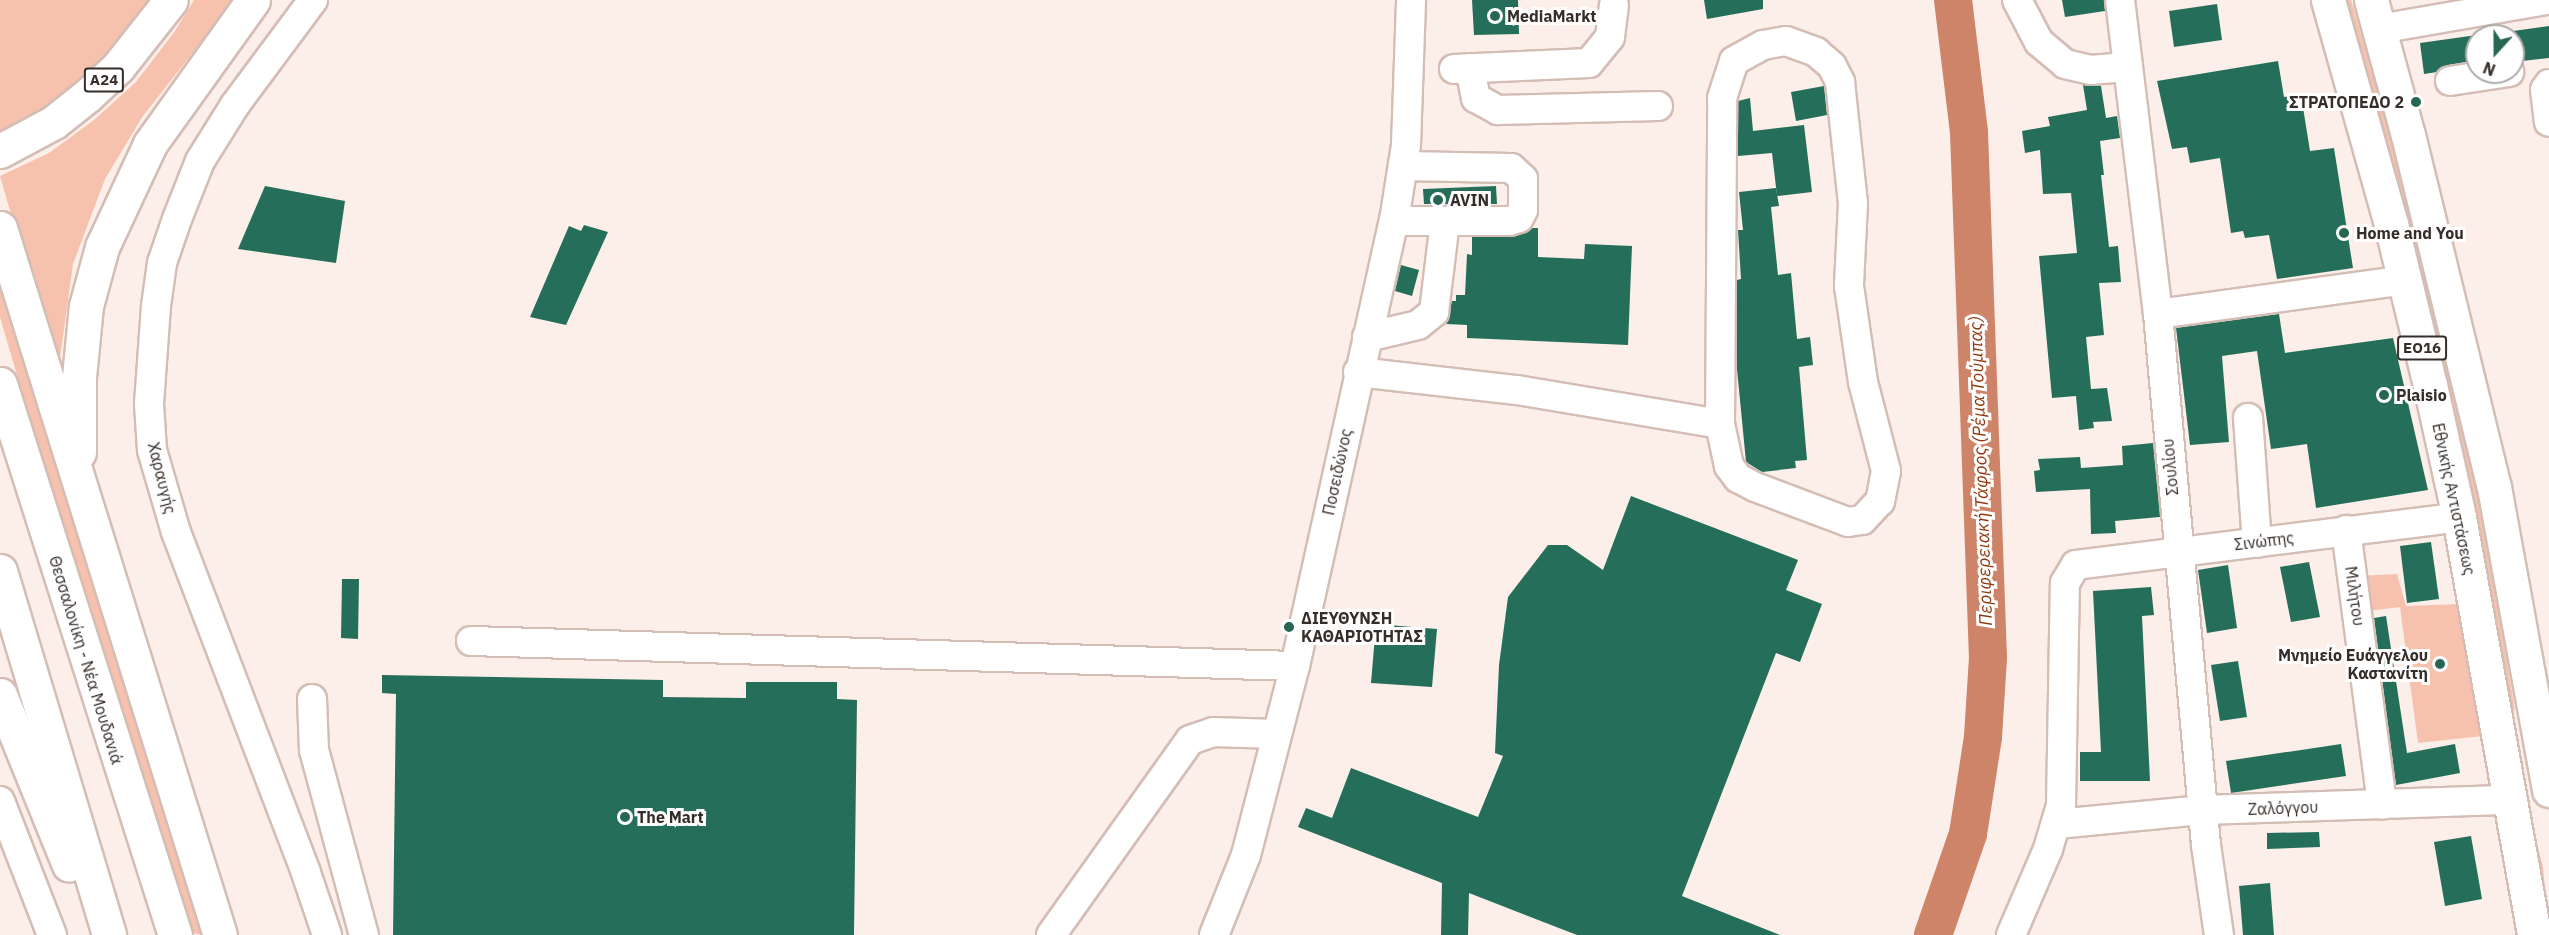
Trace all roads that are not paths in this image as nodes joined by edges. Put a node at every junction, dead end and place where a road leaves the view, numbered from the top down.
1 (171, 0) edge
2 (253, 0) edge
3 (313, 0) edge
4 (1411, 0) edge
5 (2017, 0) edge
6 (2120, 0) edge
7 (2328, 0) edge
8 (2547, 0) edge
9 (1614, 5) dead end
10 (2375, 15) edge
11 (2549, 66) edge
12 (2128, 67) junction
13 (2525, 70) edge
14 (2465, 79) edge
15 (2450, 81) dead end
16 (2549, 84) edge
17 (1658, 106) dead end
18 (2549, 122) edge
19 (10, 146) edge
20 (1403, 166) junction
21 (1394, 221) junction
22 (1445, 221) junction
23 (0, 228) edge
24 (2406, 280) junction
25 (2158, 314) junction
26 (1367, 337) junction
27 (1358, 372) junction
28 (0, 384) edge
29 (2248, 417) dead end
30 (1720, 424) junction
31 (80, 490) junction
32 (2459, 517) junction
33 (2346, 531) junction
34 (2257, 543) junction
35 (2177, 550) junction
36 (0, 570) edge
37 (471, 641) dead end
38 (1295, 666) junction
39 (0, 694) edge
40 (312, 699) dead end
41 (1278, 734) junction
42 (2549, 790) edge
43 (2510, 800) junction
44 (0, 801) edge
45 (2382, 805) junction
46 (2203, 810) junction
47 (2057, 824) junction
48 (52, 935) edge
49 (107, 935) edge
50 (175, 935) edge
51 (220, 935) edge
52 (327, 935) edge
53 (364, 935) edge
54 (1051, 935) edge
55 (1214, 935) edge
56 (2011, 935) edge
57 (2219, 935) edge
58 (2534, 935) edge

1 - 19 main road, Α24
2 - 31 main road
3 - 52 street, Χαραυγής
4 - 20 street, Ποσειδώνος
5 - 12 street
6 - 12 street, Σουλίου
7 - 24 main road, Εθνικής Αντιστάσεως / ΕΟ16
8 - 10 street
9 - 17 street
10 - 42 main road, ΕΟ16
11 - 13 street
12 - 25 street, Σουλίου
14 - 15 street
16 - 18 street
20 - 21 street, Ποσειδώνος
20 - 22 street
21 - 22 street
21 - 26 street, Ποσειδώνος
22 - 26 street
23 - 31 main road
24 - 25 street
24 - 32 main road, Εθνικής Αντιστάσεως / ΕΟ16
25 - 35 street, Σουλίου
26 - 27 street, Ποσειδώνος
27 - 30 street
27 - 38 street, Ποσειδώνος
28 - 50 main road, Θεσσαλονίκη - Νέα Μουδανιά
29 - 34 street
30 - 30 street
31 - 51 main road
32 - 33 street, Σινώπης
32 - 43 main road, Εθνικής Αντιστάσεως / ΕΟ16
33 - 34 street, Σινώπης
33 - 45 street, Μιλήτου
34 - 35 street, Σινώπης
35 - 46 street, Σουλίου
35 - 47 street, Σινώπης
36 - 49 main road
37 - 38 street
38 - 41 street, Ποσειδώνος
39 - 49 main road
40 - 53 street
41 - 54 street
41 - 55 street, Ποσειδώνος
43 - 45 street, Ζαλόγγου
43 - 58 main road, Εθνικής Αντιστάσεως / ΕΟ16
44 - 48 street
45 - 46 street, Ζαλόγγου
46 - 47 street, Ζαλόγγου
46 - 57 street, Σουλίου
47 - 56 street

